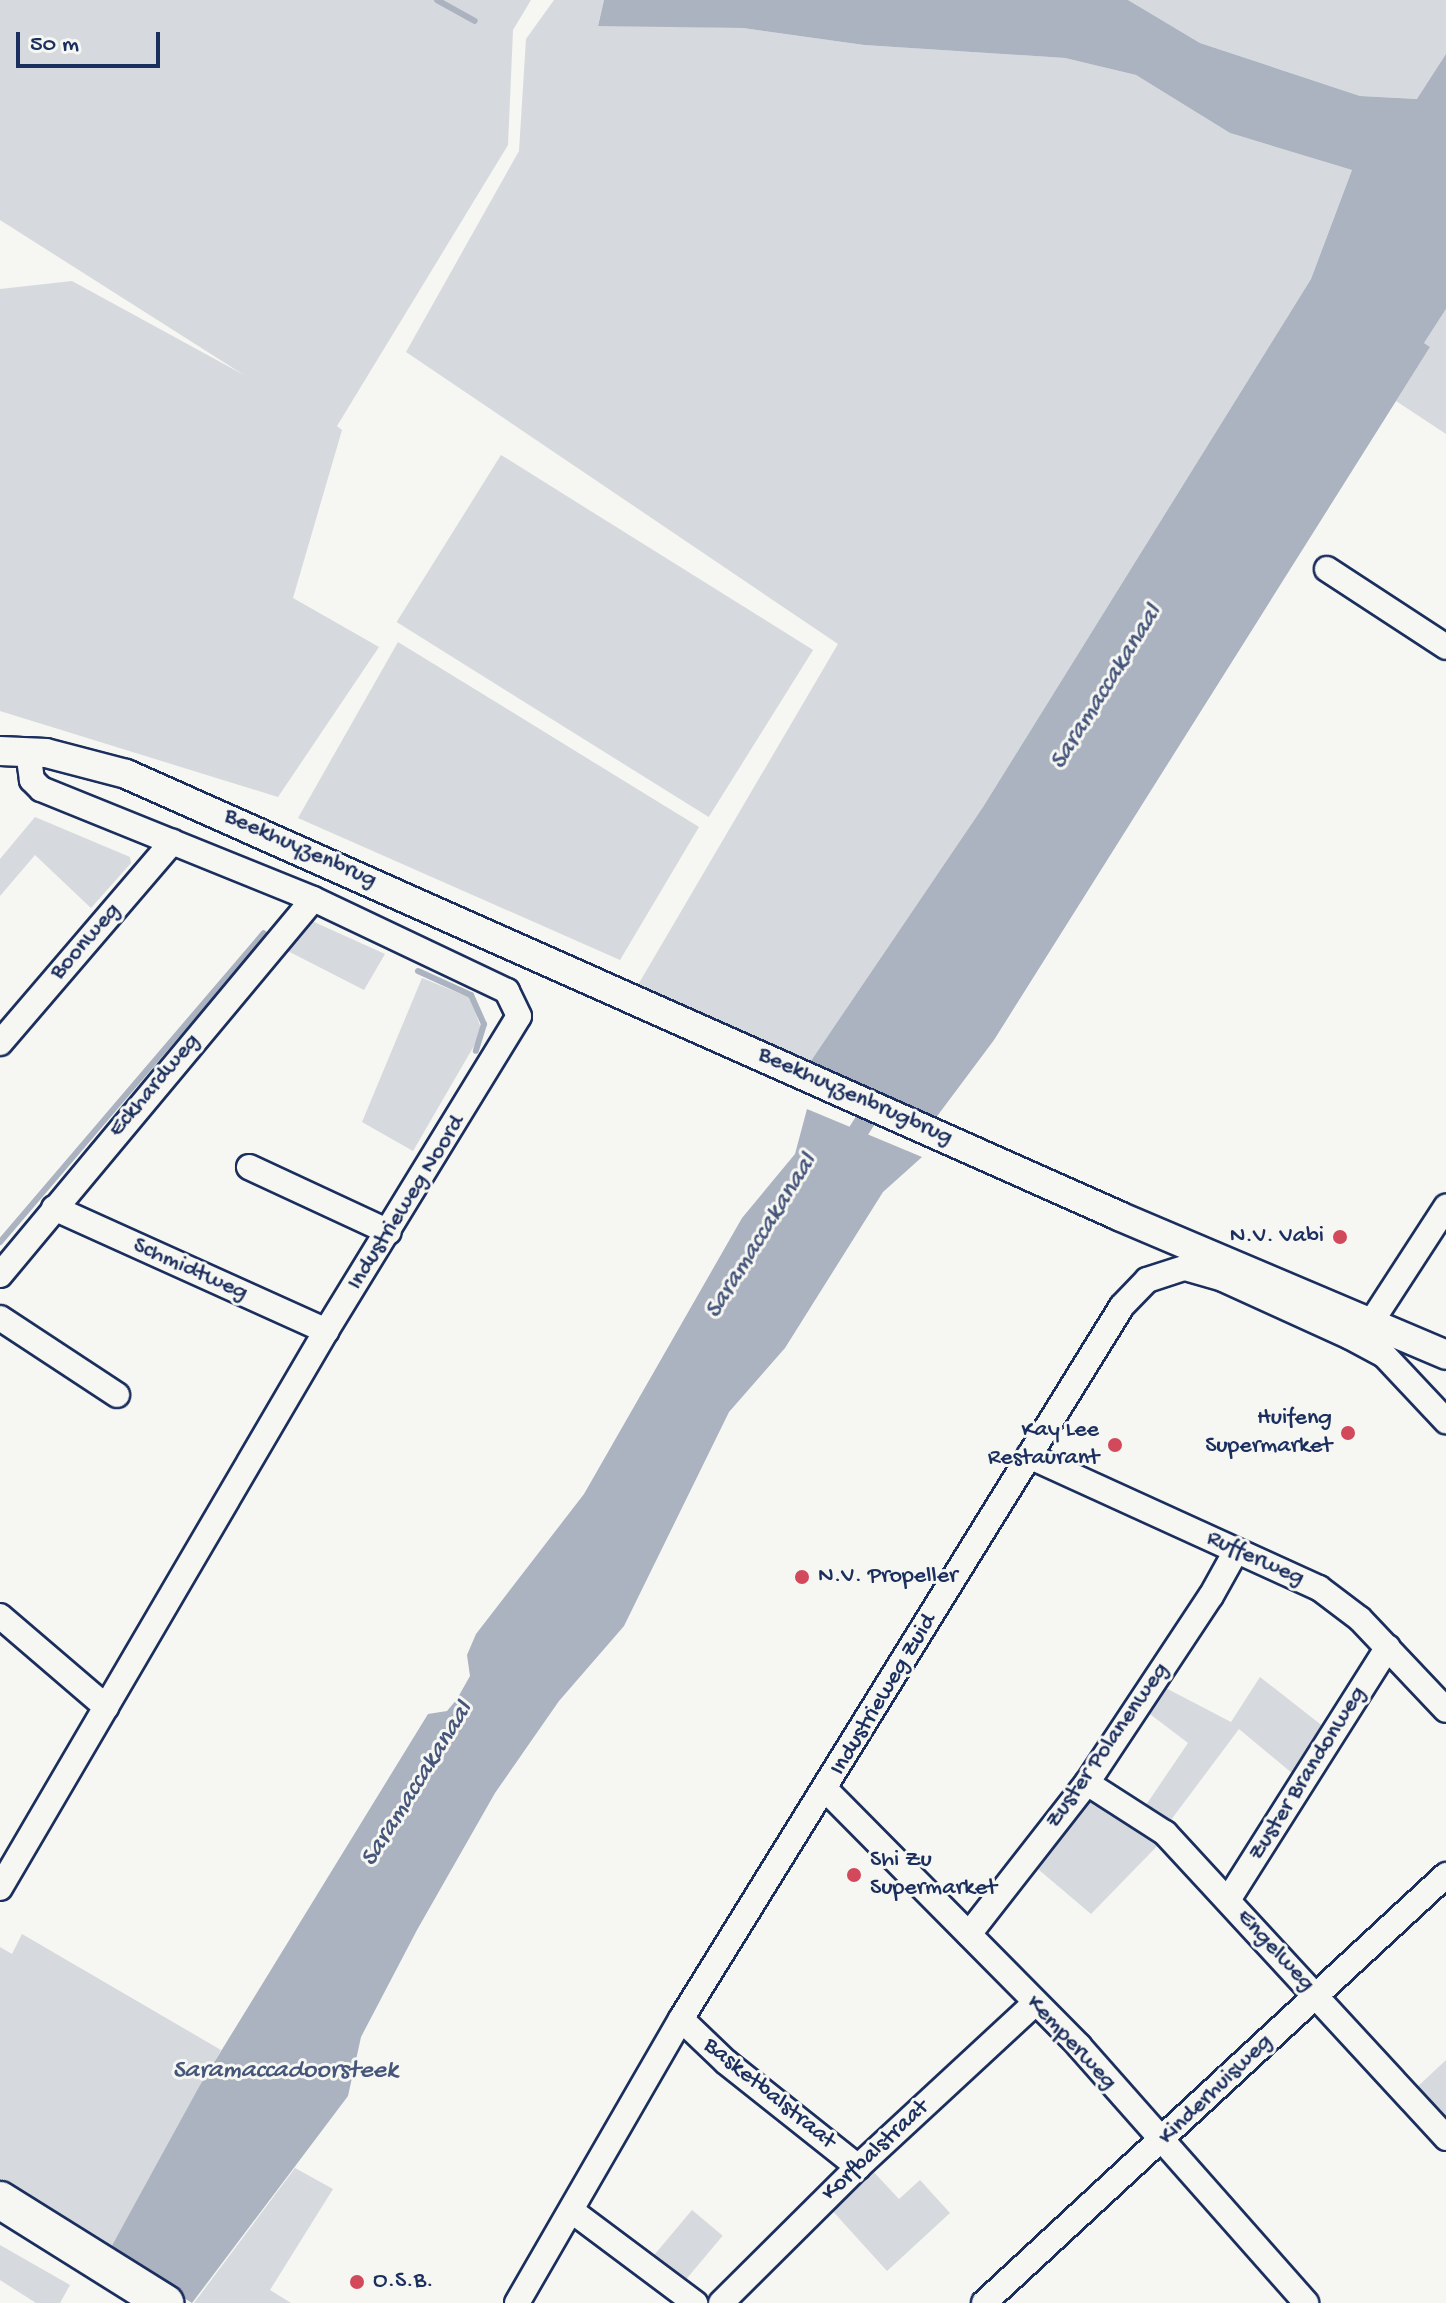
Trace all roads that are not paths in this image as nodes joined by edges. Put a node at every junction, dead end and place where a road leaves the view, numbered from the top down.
1 (1327, 569) dead end
2 (1446, 647) edge
3 (14, 752) edge
4 (172, 842) junction
5 (313, 899) junction
6 (591, 978) joint
7 (0, 1043) edge
8 (249, 1167) dead end
9 (1446, 1207) edge
10 (54, 1208) junction
11 (389, 1232) junction
12 (0, 1275) edge
13 (0, 1318) edge
14 (1357, 1326) junction
15 (326, 1331) junction
16 (1393, 1347) junction
17 (1446, 1355) edge
18 (117, 1395) dead end
19 (1446, 1421) edge
20 (1029, 1456) junction
21 (1236, 1551) junction
22 (0, 1616) edge
23 (1388, 1647) junction
24 (106, 1707) junction
25 (1446, 1710) edge
26 (1087, 1783) junction
27 (827, 1791) junction
28 (3, 1875) edge
29 (1446, 1875) edge
30 (1228, 1900) junction
31 (969, 1934) junction
32 (1315, 1995) junction
33 (1035, 2003) junction
34 (681, 2019) junction
35 (1446, 2138) edge
36 (1160, 2143) junction
37 (858, 2167) junction
38 (0, 2200) edge
39 (572, 2211) junction
40 (0, 2222) edge
41 (53, 2245) junction
42 (1298, 2300) edge
43 (130, 2303) edge
44 (165, 2303) edge
45 (517, 2303) edge
46 (695, 2303) edge
47 (721, 2303) edge
48 (984, 2303) edge

1 - 2 street
3 - 4 street, Industrieweg Noord
3 - 6 street, Beekhuyzenbrug
4 - 5 street, Industrieweg Noord
4 - 7 street, Boonweg
5 - 10 street, Eckhardweg
5 - 11 street, Industrieweg Noord
6 - 14 street, Beekhuyzenbrugbrug
8 - 11 street
9 - 14 street
10 - 12 street, Eckhardweg
10 - 15 street, Schmidtweg
11 - 15 street, Industrieweg Noord
13 - 18 street
14 - 16 street
14 - 20 street, Industrieweg Zuid
15 - 24 street, Industrieweg Noord
16 - 17 street
16 - 19 street
20 - 21 street, Rufferweg
20 - 27 street, Industrieweg Zuid
21 - 23 street, Rufferweg
21 - 26 street, Zuster Polanenweg
22 - 24 street
23 - 25 street, Rufferweg
23 - 30 street, Zuster Brandonweg
24 - 28 street, Industrieweg Noord
26 - 30 street, Engelweg
26 - 31 street, Zuster Polanenweg
27 - 31 street, Kemperweg
27 - 34 street, Industrieweg Zuid
29 - 32 street, Kinderhuisweg
30 - 32 street, Engelweg
31 - 33 street, Kemperweg
32 - 35 street, Engelweg
32 - 36 street, Kinderhuisweg
33 - 36 street, Kemperweg
33 - 37 street, Korfbalstraat
34 - 37 street, Basketbalstraat
34 - 39 street, Industrieweg Zuid
36 - 42 street, Kemperweg
36 - 48 street, Kinderhuisweg
37 - 47 street, Korfbalstraat
38 - 41 main road
39 - 45 street, Industrieweg Zuid
39 - 46 street
40 - 41 main road
41 - 43 main road
41 - 44 main road

